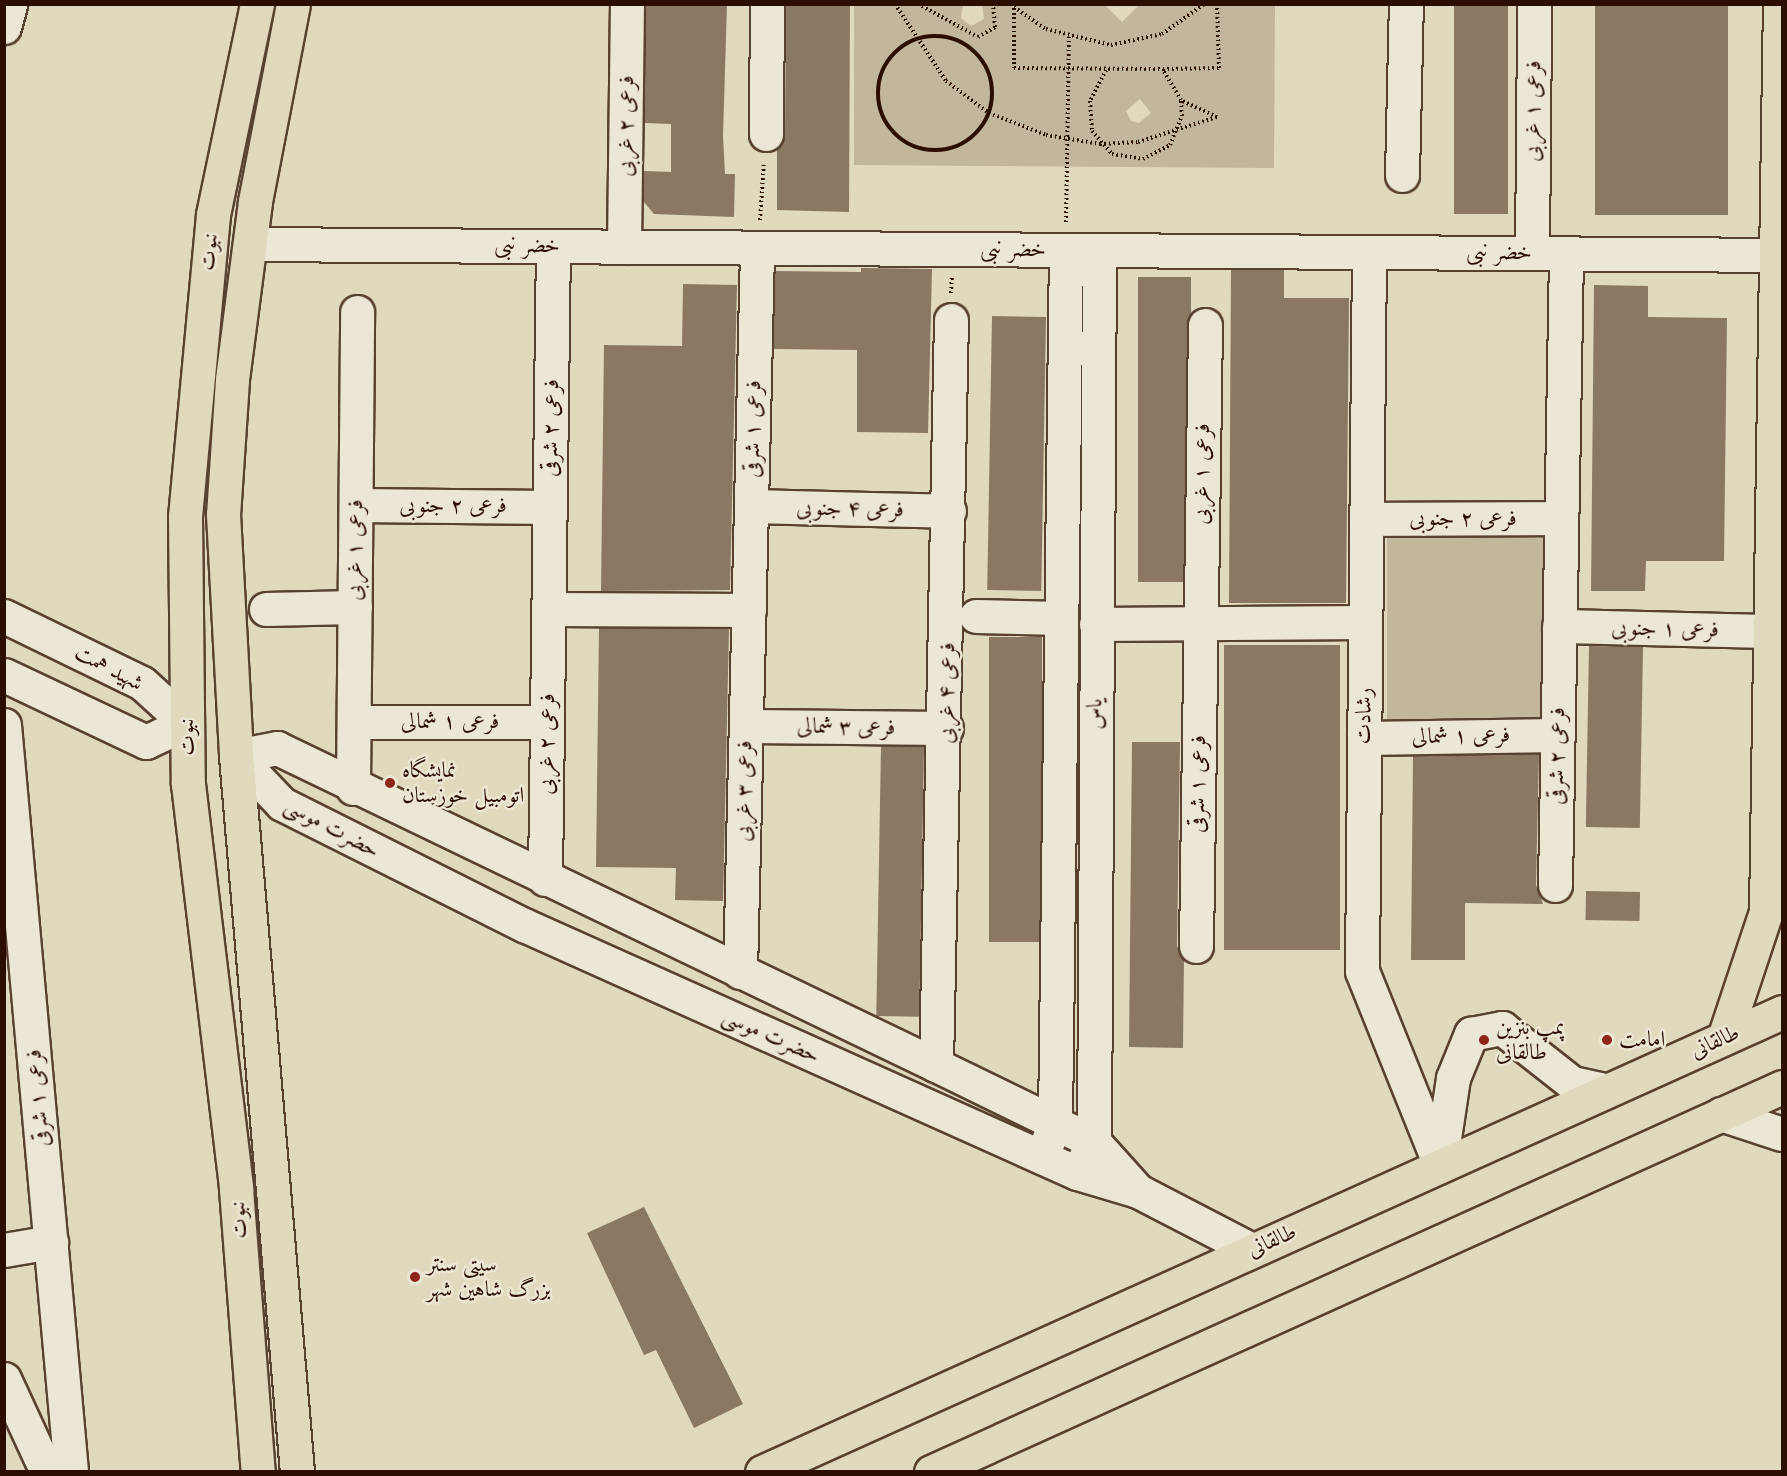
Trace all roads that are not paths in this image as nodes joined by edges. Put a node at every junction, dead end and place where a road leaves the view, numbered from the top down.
1 (257, 4) edge
2 (293, 4) edge
3 (627, 4) edge
4 (766, 4) edge
5 (1406, 4) edge
6 (1534, 4) edge
7 (1780, 4) edge
8 (10, 5) edge
9 (4, 27) edge
10 (766, 134) road end
11 (1402, 175) dead end
12 (250, 244) junction
13 (553, 246) junction
14 (624, 247) junction
15 (758, 248) junction
16 (1066, 250) junction
17 (1099, 250) junction
18 (1369, 252) junction
19 (1532, 254) junction
20 (1566, 254) junction
21 (1776, 255) junction
22 (357, 312) dead end
23 (951, 320) road end
24 (1205, 325) dead end
25 (356, 505) junction
26 (751, 506) junction
27 (550, 507) junction
28 (949, 511) junction
29 (1561, 518) junction
30 (1366, 519) junction
31 (355, 608) junction
32 (266, 609) dead end
33 (549, 609) junction
34 (749, 610) junction
35 (4, 616) edge
36 (976, 616) dead end
37 (1061, 618) junction
38 (1365, 622) junction
39 (1199, 623) junction
40 (1096, 624) junction
41 (1559, 626) junction
42 (1770, 631) junction
43 (4, 675) edge
44 (354, 722) junction
45 (547, 722) junction
46 (186, 723) junction
47 (4, 725) edge
48 (746, 726) junction
49 (946, 728) junction
50 (1557, 735) junction
51 (1364, 738) junction
52 (236, 756) junction
53 (353, 788) junction
54 (9, 825) edge
55 (545, 879) junction
56 (1555, 885) dead end
57 (1774, 913) edge
58 (1196, 946) dead end
59 (740, 972) junction
60 (1782, 1012) edge
61 (1724, 1038) junction
62 (936, 1065) junction
63 (1782, 1087) edge
64 (1606, 1090) junction
65 (1721, 1114) junction
66 (1055, 1122) junction
67 (1782, 1134) edge
68 (1094, 1142) junction
69 (1041, 1157) junction
70 (1440, 1165) junction
71 (1077, 1173) junction
72 (1138, 1191) junction
73 (51, 1242) junction
74 (4, 1250) edge
75 (1252, 1250) junction
76 (4, 1379) edge
77 (47, 1472) edge
78 (71, 1472) edge
79 (258, 1472) edge
80 (297, 1472) edge
81 (762, 1472) edge
82 (931, 1472) edge

1 - 46 main road, نبوت
2 - 12 main road, نبوت
3 - 14 street, فرعی ۲ غربی
4 - 10 street
5 - 11 street
6 - 19 street, فرعی ۱ غربی
7 - 21 main road
8 - 9 street
12 - 13 street, خضر نبی
12 - 52 main road, نبوت
13 - 14 street, خضر نبی
13 - 27 street, فرعی ۲ شرقی
14 - 15 street, خضر نبی
15 - 16 street, خضر نبی
15 - 26 street, فرعی ۱ شرقی
16 - 17 street, خضر نبی
16 - 37 street, یاس
17 - 18 street, خضر نبی
17 - 40 street, یاس
18 - 19 street, خضر نبی
18 - 30 street, رشادت
19 - 20 street, خضر نبی
20 - 21 street, خضر نبی
20 - 29 street, فرعی ۲ شرقی
21 - 42 main road
22 - 25 street, فرعی ۱ غربی
23 - 28 street, فرعی ۴ غربی
24 - 39 street, فرعی ۱ غربی
25 - 27 street, فرعی ۲ جنوبی
25 - 31 street, فرعی ۱ غربی
26 - 28 street, فرعی ۴ جنوبی
26 - 34 street, فرعی ۱ شرقی
27 - 33 street, فرعی ۲ شرقی
28 - 49 street, فرعی ۴ غربی
29 - 30 street, فرعی ۲ جنوبی
29 - 41 street, فرعی ۲ شرقی
30 - 38 street, رشادت
31 - 32 street
31 - 44 street, فرعی ۱ غربی
33 - 34 street
33 - 45 street, فرعی ۲ غربی
34 - 48 street, فرعی ۳ غربی
35 - 46 street, شهید همت
36 - 37 street
37 - 66 street, یاس
38 - 39 street
38 - 51 street, رشادت
39 - 40 street
39 - 58 street, فرعی ۱ شرقی
40 - 68 street, یاس
41 - 42 street, فرعی ۱ جنوبی
41 - 50 street, فرعی ۲ شرقی
42 - 57 main road
43 - 46 street
44 - 45 street, فرعی ۱‍ شمالی
44 - 53 street, فرعی ۱ غربی
45 - 55 street, فرعی ۲ غربی
46 - 79 main road, نبوت
47 - 54 street, فرعی ۱ شرقی
48 - 49 street, فرعی ۳ شمالی
48 - 59 street, فرعی ۳ غربی
49 - 62 street, فرعی ۴ غربی
50 - 51 street, فرعی ۱ شمالی
50 - 56 street, فرعی ۲ شرقی
51 - 70 street, رشادت
52 - 53 street, حضرت موسی
52 - 69 street, حضرت موسی
52 - 80 main road, نبوت
53 - 55 street, حضرت موسی
54 - 73 street, فرعی ۱ شرقی
55 - 59 street, حضرت موسی
57 - 61 main road
59 - 62 street, حضرت موسی
60 - 61 main road, طالقانی
61 - 64 main road, طالقانی
62 - 66 street, حضرت موسی
63 - 65 main road
64 - 70 main road, طالقانی
64 - 70 street
65 - 67 street
65 - 82 main road
66 - 68 street, حضرت موسی
66 - 69 street, یاس
68 - 71 street, یاس
68 - 72 street, حضرت موسی
69 - 71 street, حضرت موسی
70 - 75 main road, طالقانی
71 - 72 street, حضرت موسی
72 - 75 street, حضرت موسی
73 - 74 street
73 - 78 street, فرعی ۱ شرقی
75 - 81 main road, طالقانی
76 - 77 street

